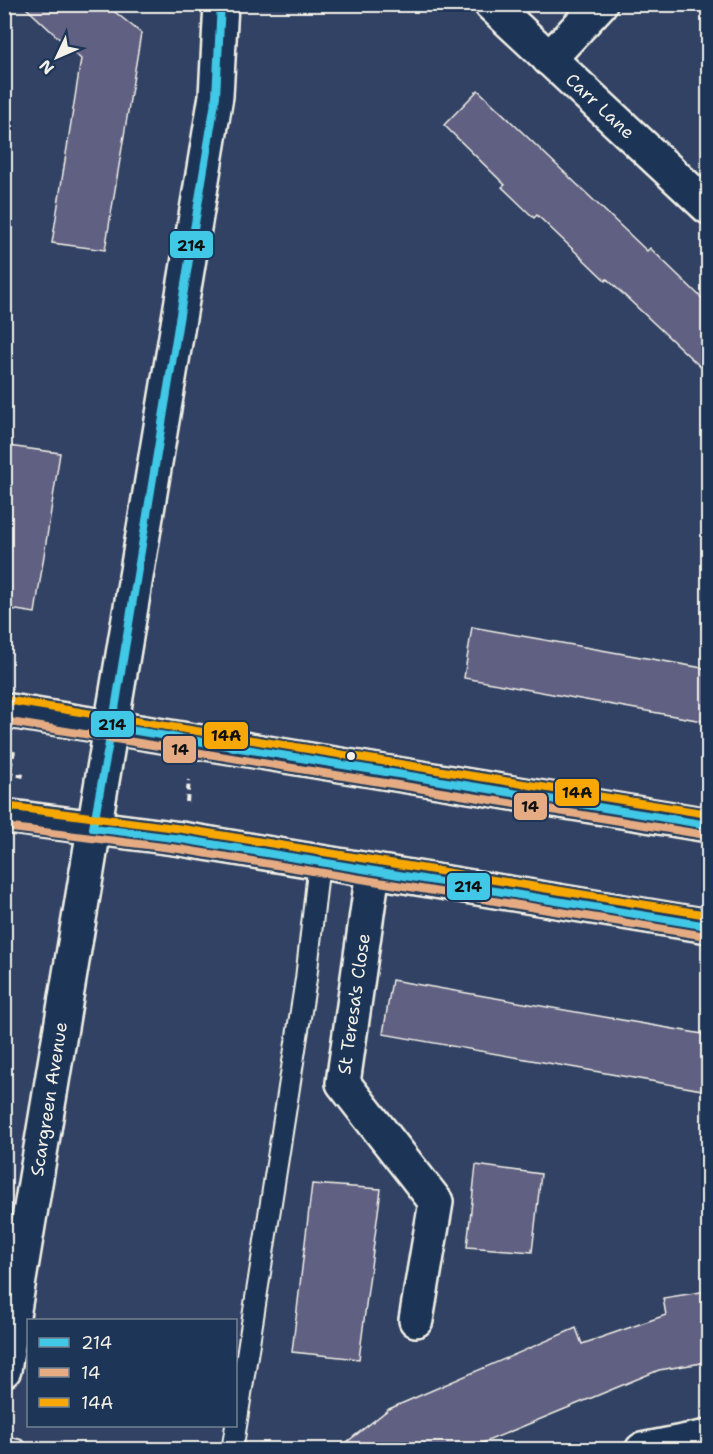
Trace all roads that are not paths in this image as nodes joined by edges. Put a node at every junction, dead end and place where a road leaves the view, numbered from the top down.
1 (222, 4) edge
2 (491, 4) edge
3 (600, 4) edge
4 (549, 59) junction
5 (708, 207) edge
6 (13, 711) edge
7 (112, 727) junction
8 (12, 817) edge
9 (708, 825) edge
10 (93, 828) junction
11 (319, 862) junction
12 (373, 871) junction
13 (708, 926) edge
14 (416, 1320) dead end
15 (4, 1370) edge
16 (237, 1420) edge
17 (236, 1427) edge
18 (708, 1437) edge
19 (4, 1447) edge
20 (17, 1449) edge
21 (230, 1449) edge
22 (642, 1449) edge

1 - 7 street, Scargreen Avenue
2 - 4 street, Carr Lane
3 - 4 street
4 - 5 street, Carr Lane
6 - 7 street
7 - 9 street
7 - 10 street, Scargreen Avenue
8 - 10 street
10 - 11 street
10 - 15 street, Scargreen Avenue
11 - 12 street
11 - 16 lane
12 - 13 street
12 - 14 street, St Teresa's Close
17 - 21 lane
18 - 22 street
19 - 20 lane

